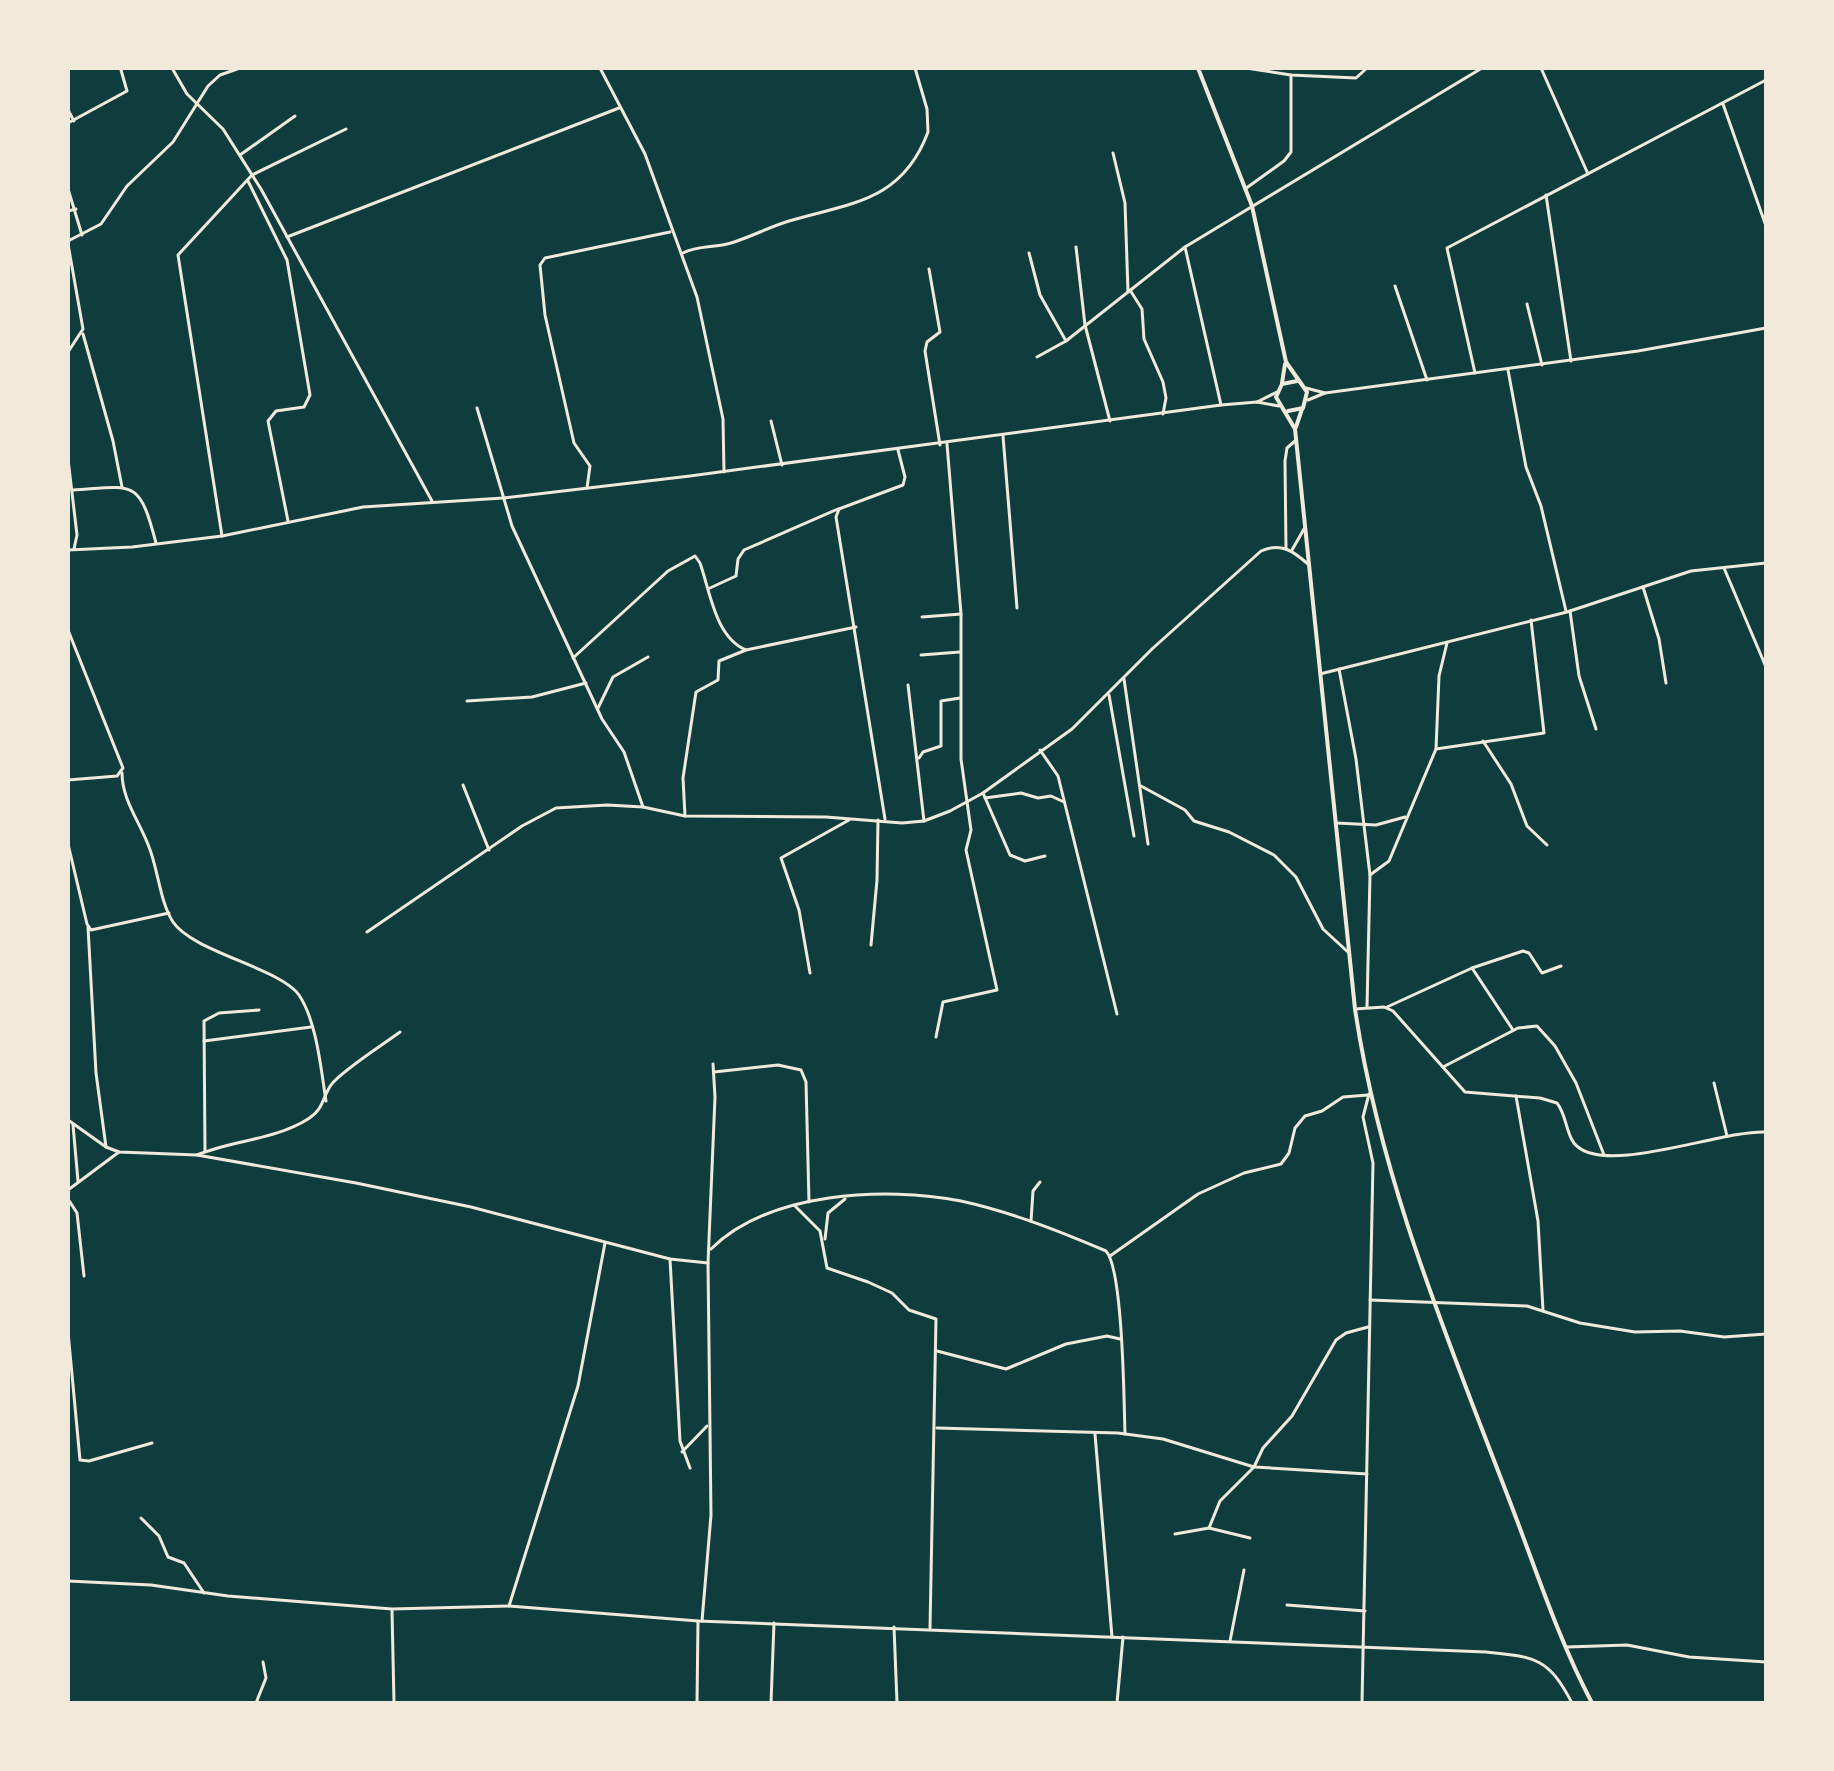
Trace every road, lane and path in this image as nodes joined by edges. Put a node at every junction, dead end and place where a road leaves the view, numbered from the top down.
1 (135, 68) edge
2 (172, 68) edge
3 (240, 68) edge
4 (600, 68) edge
5 (915, 68) edge
6 (1198, 68) edge
7 (1246, 68) edge
8 (1367, 68) edge
9 (1482, 68) edge
10 (1541, 68) edge
11 (118, 69) edge
12 (1291, 75) junction
13 (1766, 80) edge
14 (198, 102) junction
15 (1723, 104) junction
16 (620, 107) junction
17 (68, 110) edge
18 (295, 116) dead end
19 (74, 121) junction
20 (68, 123) edge
21 (346, 129) dead end
22 (1113, 153) dead end
23 (240, 155) junction
24 (1588, 174) junction
25 (252, 175) junction
26 (248, 180) junction
27 (68, 189) edge
28 (1245, 189) junction
29 (1546, 195) junction
30 (1252, 206) junction
31 (76, 209) junction
32 (68, 211) edge
33 (1766, 226) edge
34 (671, 232) junction
35 (82, 235) junction
36 (287, 237) junction
37 (68, 242) edge
38 (1076, 247) dead end
39 (1185, 247) junction
40 (683, 253) junction
41 (1029, 253) dead end
42 (929, 269) dead end
43 (1395, 286) dead end
44 (1129, 291) junction
45 (1527, 304) dead end
46 (1085, 325) junction
47 (1766, 328) edge
48 (83, 334) junction
49 (1066, 341) junction
50 (68, 352) edge
51 (1037, 357) dead end
52 (1571, 361) junction
53 (1286, 362) junction
54 (1542, 365) junction
55 (1508, 370) junction
56 (1475, 373) junction
57 (1427, 380) junction
58 (1297, 381) junction
59 (1282, 384) junction
60 (1306, 388) junction
61 (1277, 392) junction
62 (1325, 393) junction
63 (1308, 400) junction
64 (1257, 402) junction
65 (1221, 405) junction
66 (1279, 406) junction
67 (477, 408) dead end
68 (1303, 408) junction
69 (1288, 411) junction
70 (1163, 414) junction
71 (771, 421) dead end
72 (1110, 421) junction
73 (1295, 429) junction
74 (1003, 436) junction
75 (1295, 441) junction
76 (947, 444) junction
77 (940, 445) junction
78 (898, 450) junction
79 (68, 459) edge
80 (782, 465) junction
81 (724, 472) junction
82 (122, 487) junction
83 (587, 488) junction
84 (73, 490) junction
85 (503, 498) junction
86 (432, 501) junction
87 (838, 509) junction
88 (288, 521) junction
89 (1305, 529) junction
90 (222, 536) junction
91 (156, 545) junction
92 (1289, 549) junction
93 (71, 550) edge
94 (1766, 563) edge
95 (1308, 564) junction
96 (1724, 568) junction
97 (1643, 587) junction
98 (709, 589) junction
99 (1017, 608) dead end
100 (1568, 612) junction
101 (961, 614) junction
102 (922, 617) dead end
103 (1531, 620) junction
104 (856, 627) junction
105 (68, 630) edge
106 (1447, 641) junction
107 (746, 650) junction
108 (960, 652) junction
109 (921, 655) dead end
110 (648, 657) dead end
111 (573, 658) junction
112 (1766, 667) edge
113 (1339, 669) junction
114 (1320, 674) junction
115 (1124, 679) junction
116 (586, 683) junction
117 (1666, 683) dead end
118 (908, 685) dead end
119 (1109, 695) junction
120 (960, 698) junction
121 (467, 701) dead end
122 (598, 708) junction
123 (1596, 729) dead end
124 (1483, 741) junction
125 (1436, 749) junction
126 (1040, 750) junction
127 (917, 761) junction
128 (122, 773) junction
129 (68, 780) edge
130 (463, 785) dead end
131 (1141, 786) junction
132 (984, 796) junction
133 (1064, 802) junction
134 (966, 803) junction
135 (643, 807) junction
136 (685, 816) junction
137 (1405, 817) junction
138 (852, 818) junction
139 (878, 820) junction
140 (885, 820) junction
141 (924, 821) junction
142 (1336, 823) junction
143 (1364, 824) junction
144 (1134, 836) dead end
145 (68, 844) edge
146 (1148, 844) dead end
147 (1547, 845) dead end
148 (489, 850) junction
149 (1045, 856) dead end
150 (1370, 875) junction
151 (169, 913) junction
152 (88, 927) junction
153 (367, 932) dead end
154 (871, 945) dead end
155 (1349, 953) junction
156 (1561, 966) dead end
157 (1472, 968) junction
158 (810, 973) dead end
159 (1387, 1007) junction
160 (1367, 1008) junction
161 (1355, 1009) junction
162 (259, 1010) dead end
163 (1117, 1014) dead end
164 (311, 1027) junction
165 (1513, 1030) junction
166 (400, 1032) dead end
167 (936, 1037) dead end
168 (204, 1041) junction
169 (713, 1064) dead end
170 (1443, 1067) junction
171 (714, 1072) junction
172 (1714, 1083) dead end
173 (1369, 1094) junction
174 (1516, 1096) junction
175 (326, 1101) junction
176 (70, 1122) edge
177 (1766, 1132) edge
178 (1727, 1136) junction
179 (106, 1147) junction
180 (205, 1151) junction
181 (119, 1152) junction
182 (197, 1155) junction
183 (1604, 1155) junction
184 (78, 1181) junction
185 (1040, 1182) dead end
186 (68, 1190) edge
187 (847, 1198) junction
188 (68, 1199) edge
189 (809, 1202) junction
190 (794, 1205) junction
191 (1031, 1221) junction
192 (605, 1243) junction
193 (825, 1246) junction
194 (711, 1249) junction
195 (1110, 1256) junction
196 (670, 1259) junction
197 (708, 1263) junction
198 (84, 1276) dead end
199 (1370, 1300) junction
200 (1434, 1304) junction
201 (1543, 1310) junction
202 (1369, 1327) junction
203 (68, 1332) edge
204 (1766, 1334) edge
205 (1120, 1339) junction
206 (936, 1351) junction
207 (69, 1357) edge
208 (68, 1385) edge
209 (72, 1390) junction
210 (709, 1424) junction
211 (936, 1428) junction
212 (1095, 1434) junction
213 (1125, 1434) junction
214 (152, 1443) dead end
215 (682, 1452) junction
216 (1254, 1467) junction
217 (690, 1468) dead end
218 (1367, 1474) junction
219 (141, 1518) dead end
220 (1209, 1528) junction
221 (1175, 1534) dead end
222 (1250, 1538) dead end
223 (1244, 1570) dead end
224 (68, 1581) edge
225 (204, 1593) junction
226 (1287, 1605) dead end
227 (509, 1606) junction
228 (392, 1609) junction
229 (1365, 1611) junction
230 (700, 1621) junction
231 (774, 1623) junction
232 (894, 1626) junction
233 (930, 1628) junction
234 (1112, 1637) junction
235 (1123, 1637) junction
236 (1230, 1641) junction
237 (1364, 1646) junction
238 (1567, 1647) junction
239 (263, 1662) dead end
240 (1766, 1662) edge
241 (256, 1703) edge
242 (394, 1703) edge
243 (697, 1703) edge
244 (771, 1703) edge
245 (897, 1703) edge
246 (1117, 1703) edge
247 (1362, 1703) edge
248 (1572, 1703) edge
249 (1592, 1703) edge

1 - 11 street
2 - 14 street
3 - 14 street
4 - 16 street
5 - 40 street
6 - 28 main road
7 - 12 street
8 - 12 street
9 - 30 street
10 - 24 street
11 - 19 street
12 - 28 street
13 - 15 street
14 - 23 street
14 - 35 street
15 - 24 street
15 - 33 street
16 - 34 street
16 - 36 street
17 - 19 street
18 - 23 street
19 - 20 street
21 - 25 street
22 - 44 street
23 - 25 street
24 - 29 street
25 - 26 street
25 - 36 street
26 - 88 street
26 - 90 street
27 - 31 street
28 - 30 main road
29 - 52 street
29 - 56 street
30 - 39 street
30 - 53 main road
31 - 32 street
31 - 35 street
34 - 40 street
34 - 83 street
35 - 37 street
36 - 86 street
37 - 48 street
38 - 46 street
39 - 44 street
39 - 65 street
40 - 81 street
41 - 49 street
42 - 77 street
43 - 57 street
44 - 46 street
44 - 70 street
45 - 54 street
46 - 49 street
46 - 72 street
47 - 52 street
48 - 50 street
48 - 82 street
49 - 51 street
52 - 54 street
53 - 58 main road
53 - 59 main road
54 - 55 street
55 - 56 street
55 - 100 street
56 - 57 street
57 - 62 street
58 - 59 main road
58 - 60 main road
59 - 61 main road
60 - 62 street
60 - 63 main road
61 - 64 street
61 - 66 main road
62 - 63 street
63 - 68 main road
64 - 65 street
64 - 66 street
65 - 70 street
66 - 69 main road
67 - 85 street
68 - 69 main road
68 - 73 main road
69 - 73 main road
70 - 72 street
71 - 80 street
72 - 74 street
73 - 75 main road
74 - 76 street
74 - 99 street
75 - 89 main road
75 - 92 street
76 - 77 street
76 - 101 street
77 - 78 street
78 - 80 street
78 - 87 street
79 - 84 street
80 - 81 street
81 - 83 street
82 - 84 street
82 - 91 street
83 - 85 street
84 - 93 street
85 - 86 street
85 - 111 street
86 - 88 street
87 - 98 street
87 - 104 street
88 - 90 street
89 - 92 street
89 - 95 main road
90 - 91 street
91 - 93 street
92 - 95 street
92 - 115 street
94 - 96 street
95 - 114 main road
96 - 97 street
96 - 112 street
97 - 100 street
97 - 117 street
98 - 107 street
98 - 111 street
100 - 103 street
100 - 123 street
101 - 102 street
101 - 108 street
103 - 106 street
103 - 124 street
104 - 107 street
104 - 140 street
105 - 128 street
106 - 113 street
106 - 125 street
107 - 136 street
108 - 109 street
108 - 120 street
110 - 122 street
111 - 116 street
113 - 114 street
113 - 143 street
114 - 142 main road
115 - 119 street
115 - 131 street
116 - 121 street
116 - 122 street
118 - 127 street
119 - 126 street
119 - 144 street
120 - 127 street
120 - 134 street
122 - 135 street
124 - 125 street
124 - 147 street
125 - 137 street
126 - 132 street
126 - 133 street
127 - 141 street
128 - 129 street
128 - 151 street
130 - 148 street
131 - 146 street
131 - 155 street
132 - 133 street
132 - 134 street
132 - 149 street
133 - 163 street
134 - 141 street
134 - 167 street
135 - 136 street
135 - 148 street
136 - 138 street
137 - 143 street
137 - 150 street
138 - 139 street
138 - 158 street
139 - 140 street
139 - 154 street
140 - 141 street
142 - 143 street
142 - 155 main road
143 - 150 street
145 - 152 street
148 - 153 street
150 - 160 street
151 - 152 street
151 - 164 street
152 - 179 street
155 - 161 main road
156 - 157 street
157 - 159 street
157 - 165 street
159 - 160 street
159 - 170 street
160 - 161 street
161 - 173 main road
162 - 168 street
164 - 168 street
164 - 175 street
165 - 170 street
165 - 183 street
166 - 175 street
168 - 180 street
169 - 171 street
170 - 174 street
171 - 189 street
171 - 194 street
172 - 178 street
173 - 195 street
173 - 199 street
173 - 200 main road
174 - 183 street
174 - 201 street
175 - 180 street
176 - 179 street
176 - 184 street
177 - 178 street
178 - 183 street
179 - 181 street
180 - 182 street
181 - 182 street
181 - 184 street
182 - 192 street
184 - 186 street
185 - 191 street
187 - 189 street
187 - 191 street
187 - 193 street
188 - 198 street
189 - 190 street
190 - 193 street
190 - 194 street
191 - 195 street
192 - 196 street
192 - 227 street
193 - 206 street
194 - 197 street
195 - 205 street
196 - 197 street
196 - 215 street
197 - 210 street
199 - 200 street
199 - 202 street
200 - 201 street
200 - 238 main road
201 - 204 street
202 - 216 street
202 - 218 street
203 - 207 street
205 - 206 street
205 - 213 street
206 - 211 street
207 - 209 street
208 - 209 street
209 - 214 street
210 - 215 street
210 - 230 street
211 - 212 street
211 - 233 street
212 - 213 street
212 - 234 street
213 - 216 street
215 - 217 street
216 - 218 street
216 - 220 street
218 - 229 street
219 - 225 street
220 - 221 street
220 - 222 street
223 - 236 street
224 - 225 street
225 - 228 street
226 - 229 street
227 - 228 street
227 - 230 street
228 - 242 street
229 - 237 street
230 - 231 street
230 - 243 street
231 - 232 street
231 - 244 street
232 - 233 street
232 - 245 street
233 - 234 street
234 - 235 street
235 - 236 street
235 - 246 street
236 - 237 street
237 - 247 street
237 - 248 street
238 - 240 street
238 - 249 main road
239 - 241 street

